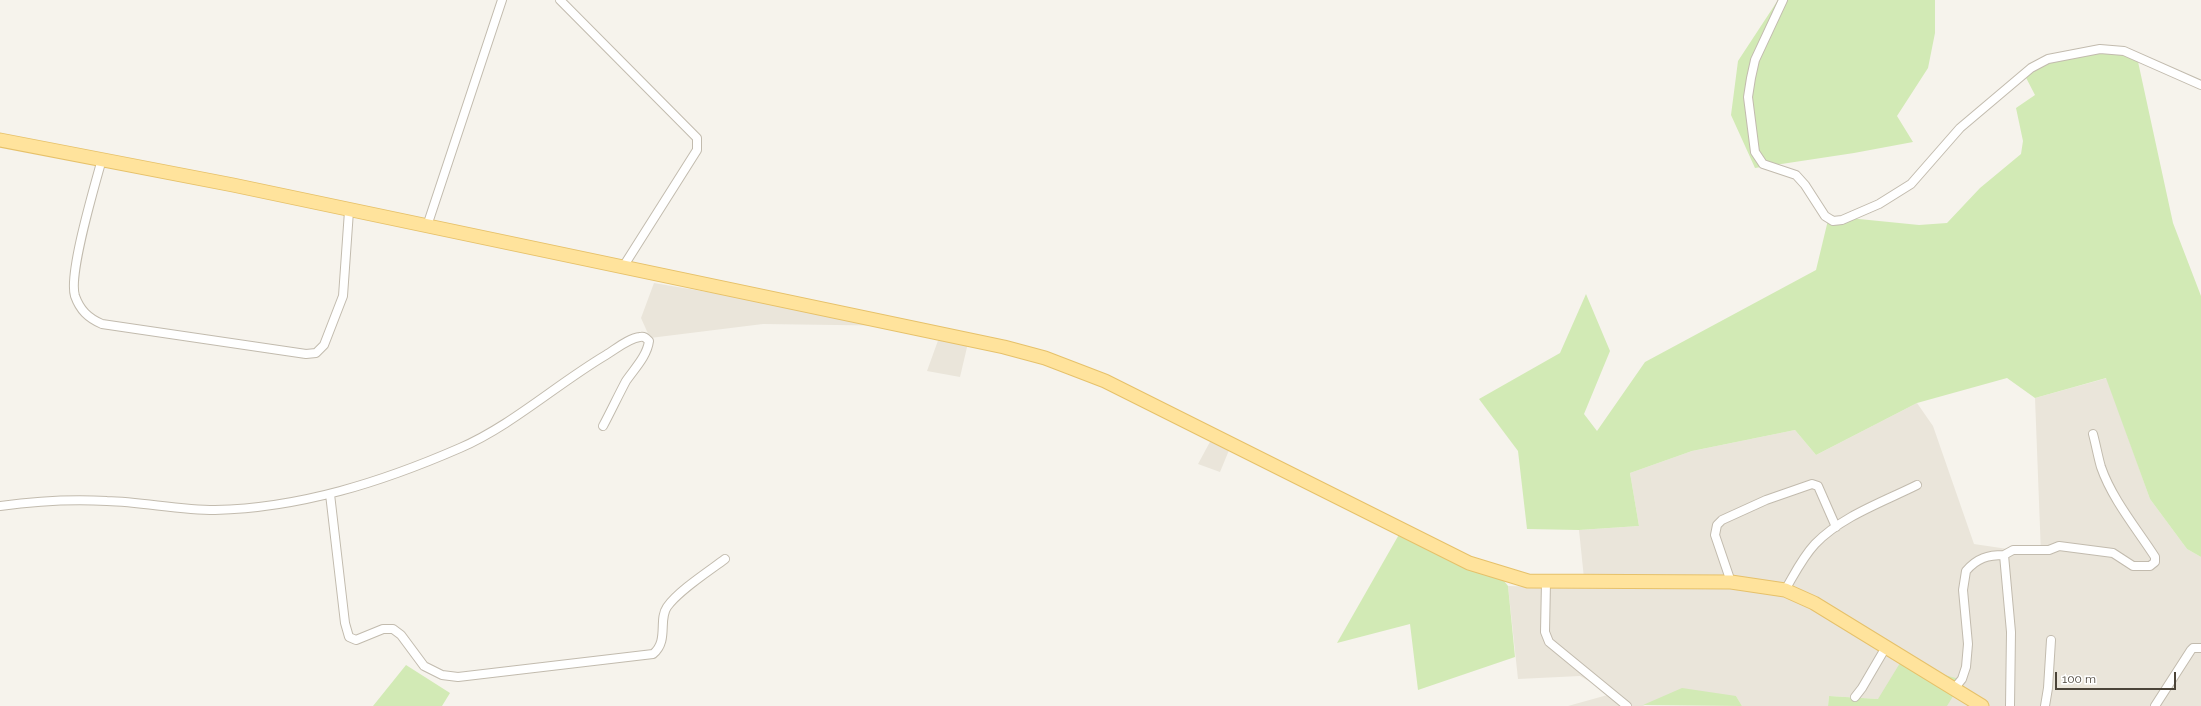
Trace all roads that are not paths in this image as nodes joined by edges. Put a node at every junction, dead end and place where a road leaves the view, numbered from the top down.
1 (502, 0) edge
2 (560, 0) edge
3 (1783, 0) edge
4 (2201, 86) edge
5 (0, 140) edge
6 (102, 159) junction
7 (349, 211) junction
8 (427, 226) junction
9 (623, 268) junction
10 (603, 426) dead end
11 (2093, 434) dead end
12 (1917, 485) dead end
13 (330, 494) junction
14 (0, 506) edge
15 (1836, 527) junction
16 (2004, 555) junction
17 (725, 559) dead end
18 (1546, 582) junction
19 (1731, 582) junction
20 (1784, 590) junction
21 (2051, 640) dead end
22 (1886, 647) junction
23 (2201, 648) edge
24 (1953, 690) junction
25 (1855, 697) dead end
26 (1627, 706) edge
27 (1982, 706) edge
28 (2010, 706) edge
29 (2045, 706) edge
30 (2155, 706) edge

1 - 8 street
2 - 9 street
3 - 4 street
5 - 6 main road
6 - 7 main road
6 - 7 street
7 - 8 main road
8 - 9 main road
9 - 18 main road
10 - 13 street
11 - 16 street
12 - 15 street
13 - 14 street
13 - 17 street
15 - 19 street
15 - 20 street
16 - 24 street
16 - 28 street
18 - 19 main road
18 - 26 street
19 - 20 main road
20 - 22 main road
21 - 29 street
22 - 24 main road
22 - 25 street
23 - 30 street
24 - 27 main road

